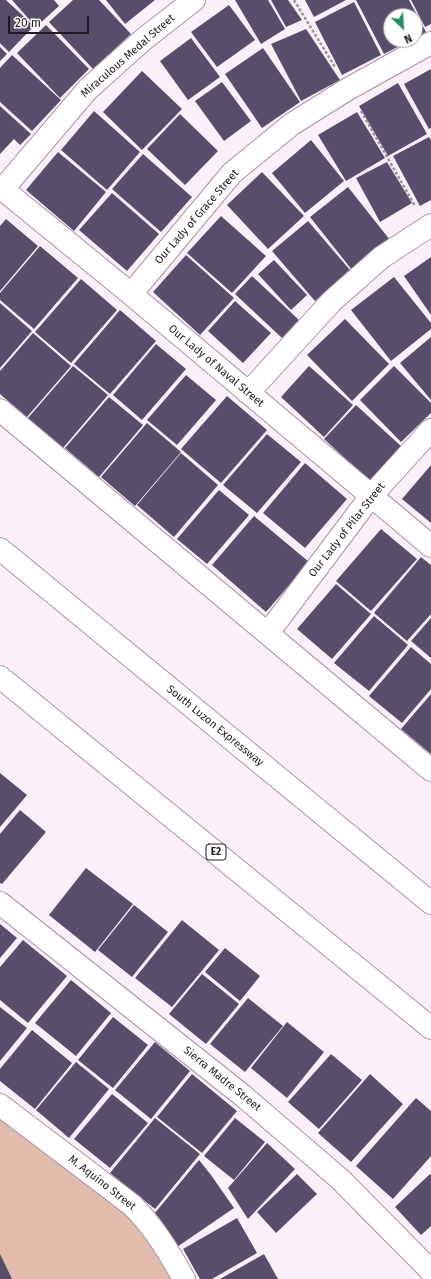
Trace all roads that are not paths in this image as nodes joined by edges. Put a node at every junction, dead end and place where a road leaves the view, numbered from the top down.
1 (194, 0) edge
2 (431, 43) edge
3 (1, 188) edge
4 (429, 226) edge
5 (131, 294) junction
6 (248, 393) junction
7 (0, 410) edge
8 (431, 430) edge
9 (372, 496) junction
10 (431, 546) edge
11 (0, 549) edge
12 (268, 633) junction
13 (0, 677) edge
14 (431, 770) edge
15 (0, 903) edge
16 (431, 903) edge
17 (431, 1028) edge
18 (0, 1105) edge
19 (431, 1270) edge
20 (184, 1279) edge

1 - 3 main road, Miraculous Medal Street
2 - 5 main road, Our Lady of Grace Street
3 - 5 main road, Our Lady of Naval Street
4 - 6 main road
5 - 6 main road, Our Lady of Naval Street
6 - 9 main road, Our Lady of Naval Street
7 - 12 main road
8 - 9 main road, Our Lady of Pilar Street
9 - 10 main road, Our Lady of Naval Street
9 - 12 main road, Our Lady of Pilar Street
11 - 16 main road, South Luzon Expressway
12 - 14 main road
13 - 17 main road, E2
15 - 19 main road, Sierra Madre Street
18 - 20 main road, M. Aquino Street

